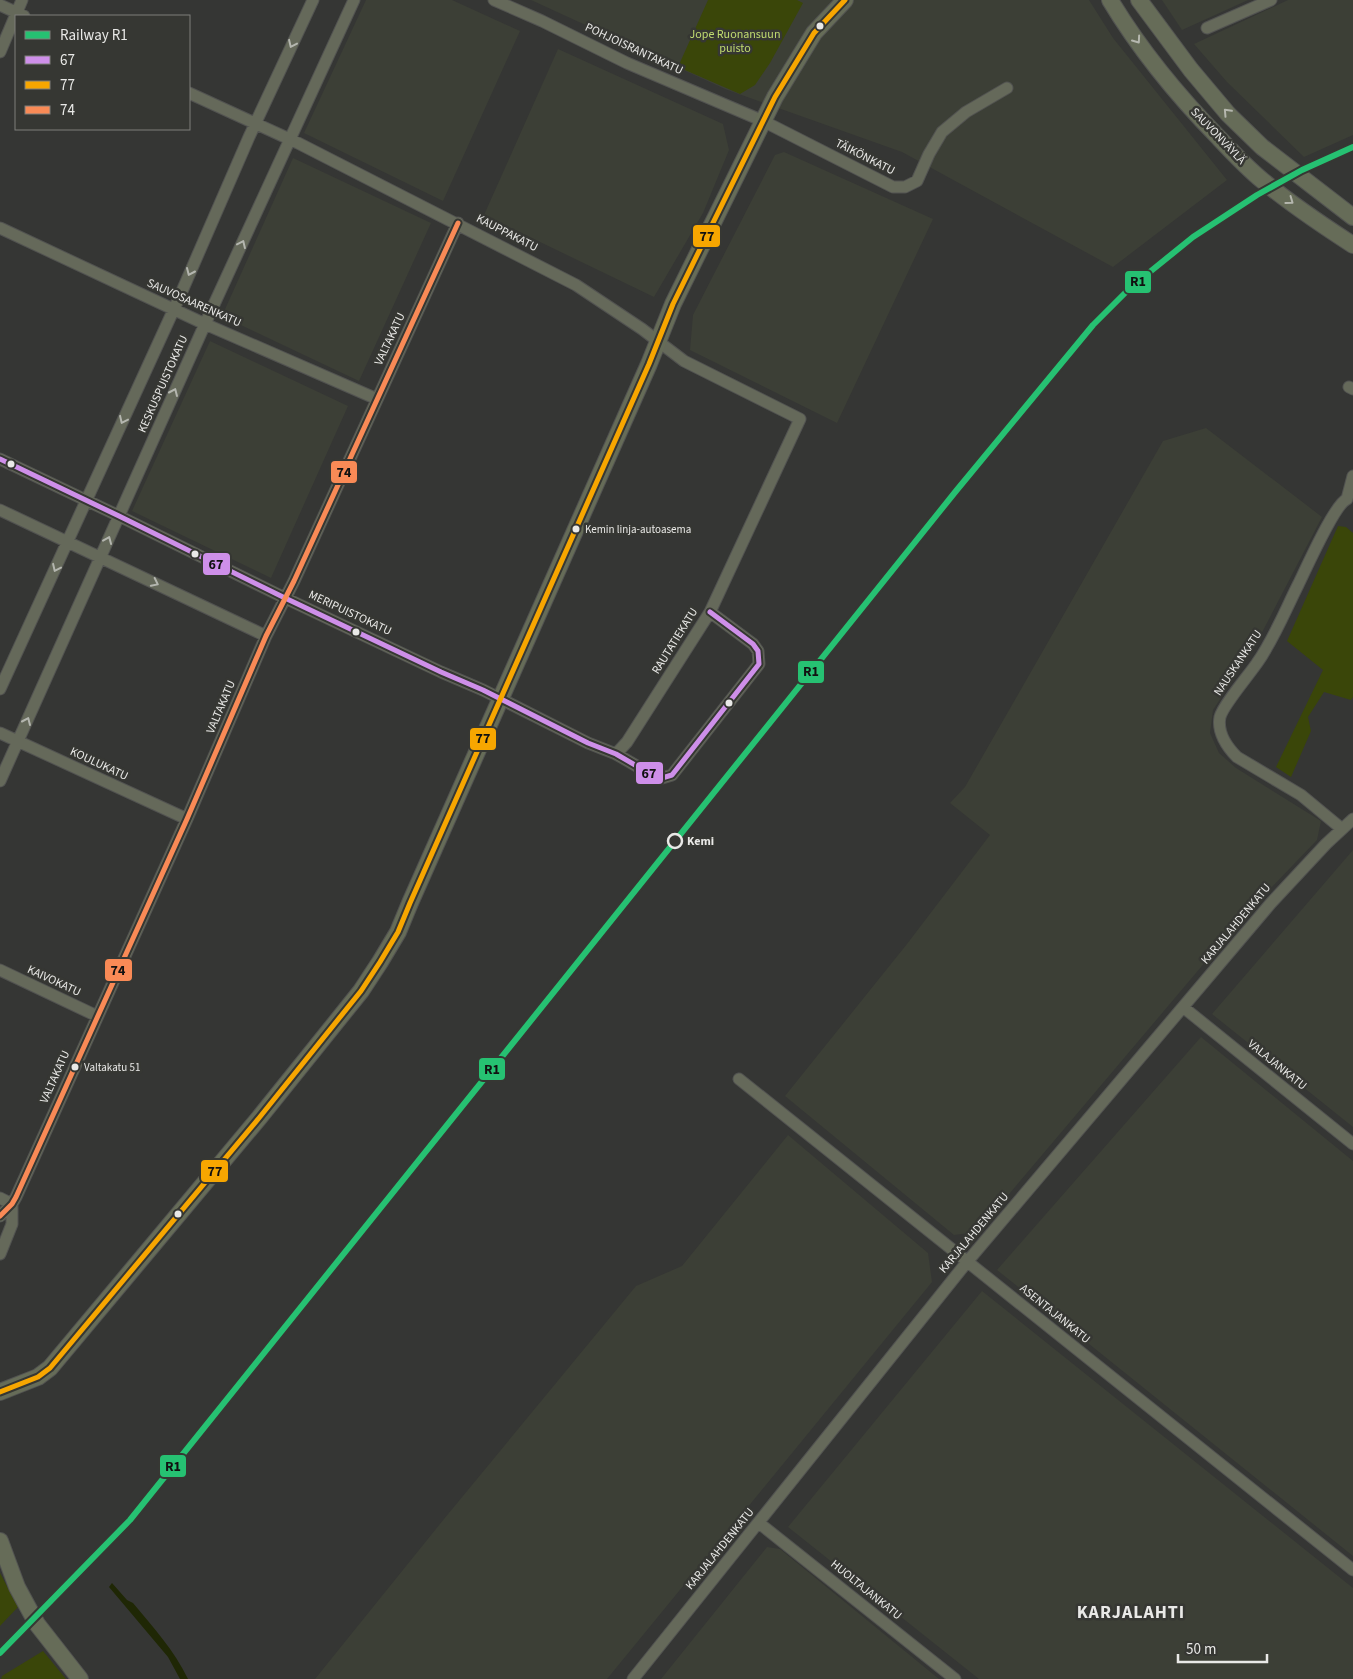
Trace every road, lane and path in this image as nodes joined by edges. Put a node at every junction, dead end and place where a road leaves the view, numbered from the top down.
1 (22, 0) edge
2 (313, 0) edge
3 (354, 0) edge
4 (494, 0) edge
5 (845, 0) edge
6 (1110, 0) edge
7 (1139, 0) edge
8 (1271, 0) edge
9 (0, 5) edge
10 (20, 14) edge
11 (15, 24) edge
12 (1207, 28) dead end
13 (0, 52) edge
14 (1007, 88) dead end
15 (190, 93) edge
16 (763, 121) junction
17 (255, 124) junction
18 (291, 140) junction
19 (1353, 217) edge
20 (458, 223) junction
21 (0, 228) edge
22 (1353, 245) edge
23 (173, 309) junction
24 (205, 324) junction
25 (658, 342) junction
26 (377, 399) junction
27 (800, 419) joint
28 (0, 459) edge
29 (1353, 476) edge
30 (85, 501) junction
31 (1350, 501) edge
32 (0, 510) edge
33 (119, 516) junction
34 (67, 542) junction
35 (101, 557) junction
36 (285, 598) junction
37 (710, 612) junction
38 (266, 636) junction
39 (0, 689) edge
40 (500, 698) junction
41 (0, 733) edge
42 (18, 742) junction
43 (616, 754) junction
44 (0, 781) edge
45 (187, 819) junction
46 (1353, 819) edge
47 (1342, 829) junction
48 (0, 970) edge
49 (1184, 1007) junction
50 (97, 1016) junction
51 (739, 1079) dead end
52 (1353, 1144) edge
53 (0, 1198) edge
54 (12, 1204) junction
55 (0, 1216) edge
56 (0, 1254) edge
57 (967, 1262) junction
58 (1, 1390) edge
59 (759, 1523) junction
60 (0, 1541) edge
61 (1353, 1570) edge
62 (80, 1679) edge
63 (632, 1679) edge
64 (955, 1679) edge

1 - 10 street
2 -> 17 street, KESKUSPUISTOKATU
3 - 18 street, KESKUSPUISTOKATU
4 - 16 street, POHJOISRANTAKATU
5 - 16 main road
6 -> 22 main road, SAUVONVÄYLÄ
19 -> 7 main road, SAUVONVÄYLÄ
8 - 12 street
9 - 10 street
11 - 13 street
14 - 16 street, TÄIKÖNKATU
15 - 17 street, KAUPPAKATU
16 - 25 main road
17 - 18 street, KAUPPAKATU
17 -> 23 street, KESKUSPUISTOKATU
18 - 20 street, KAUPPAKATU
24 -> 18 street, KESKUSPUISTOKATU
20 - 25 street, KAUPPAKATU
20 - 26 street, VALTAKATU
21 - 23 street, SAUVOSAARENKATU
23 - 24 street, SAUVOSAARENKATU
23 -> 30 street, KESKUSPUISTOKATU
24 - 26 street, SAUVOSAARENKATU
33 -> 24 street, KESKUSPUISTOKATU
25 - 27 street, KAUPPAKATU
25 - 40 main road
26 - 36 street, VALTAKATU
27 - 37 street, RAUTATIEKATU
28 - 30 street, MERIPUISTOKATU
29 - 31 street
30 - 33 street, MERIPUISTOKATU
30 - 34 street, KESKUSPUISTOKATU
31 - 47 street, NAUSKANKATU
32 - 34 street
35 -> 33 street, KESKUSPUISTOKATU
33 - 36 street, MERIPUISTOKATU
34 - 35 street
34 -> 39 street, KESKUSPUISTOKATU
35 -> 38 street
42 -> 35 street, KESKUSPUISTOKATU
36 - 38 street, VALTAKATU
36 - 40 street, MERIPUISTOKATU
37 - 43 street, RAUTATIEKATU
37 - 43 street
38 - 45 street, VALTAKATU
40 - 43 street
40 - 58 main road
41 - 42 street, KOULUKATU
42 - 44 street, KESKUSPUISTOKATU
42 - 45 street, KOULUKATU
45 - 50 street, VALTAKATU
46 - 47 street, KARJALAHDENKATU
47 - 49 street, KARJALAHDENKATU
48 - 50 street, KAIVOKATU
49 - 52 street, VALAJANKATU
49 - 57 street, KARJALAHDENKATU
50 - 54 street, VALTAKATU
51 - 57 street, ASENTAJANKATU
53 - 54 street
54 - 55 street, VALTAKATU
54 - 56 street, VALTAKATU
57 - 59 street, KARJALAHDENKATU
57 - 61 street, ASENTAJANKATU
59 - 63 street, KARJALAHDENKATU
59 - 64 street, HUOLTAJANKATU
60 - 62 main road

